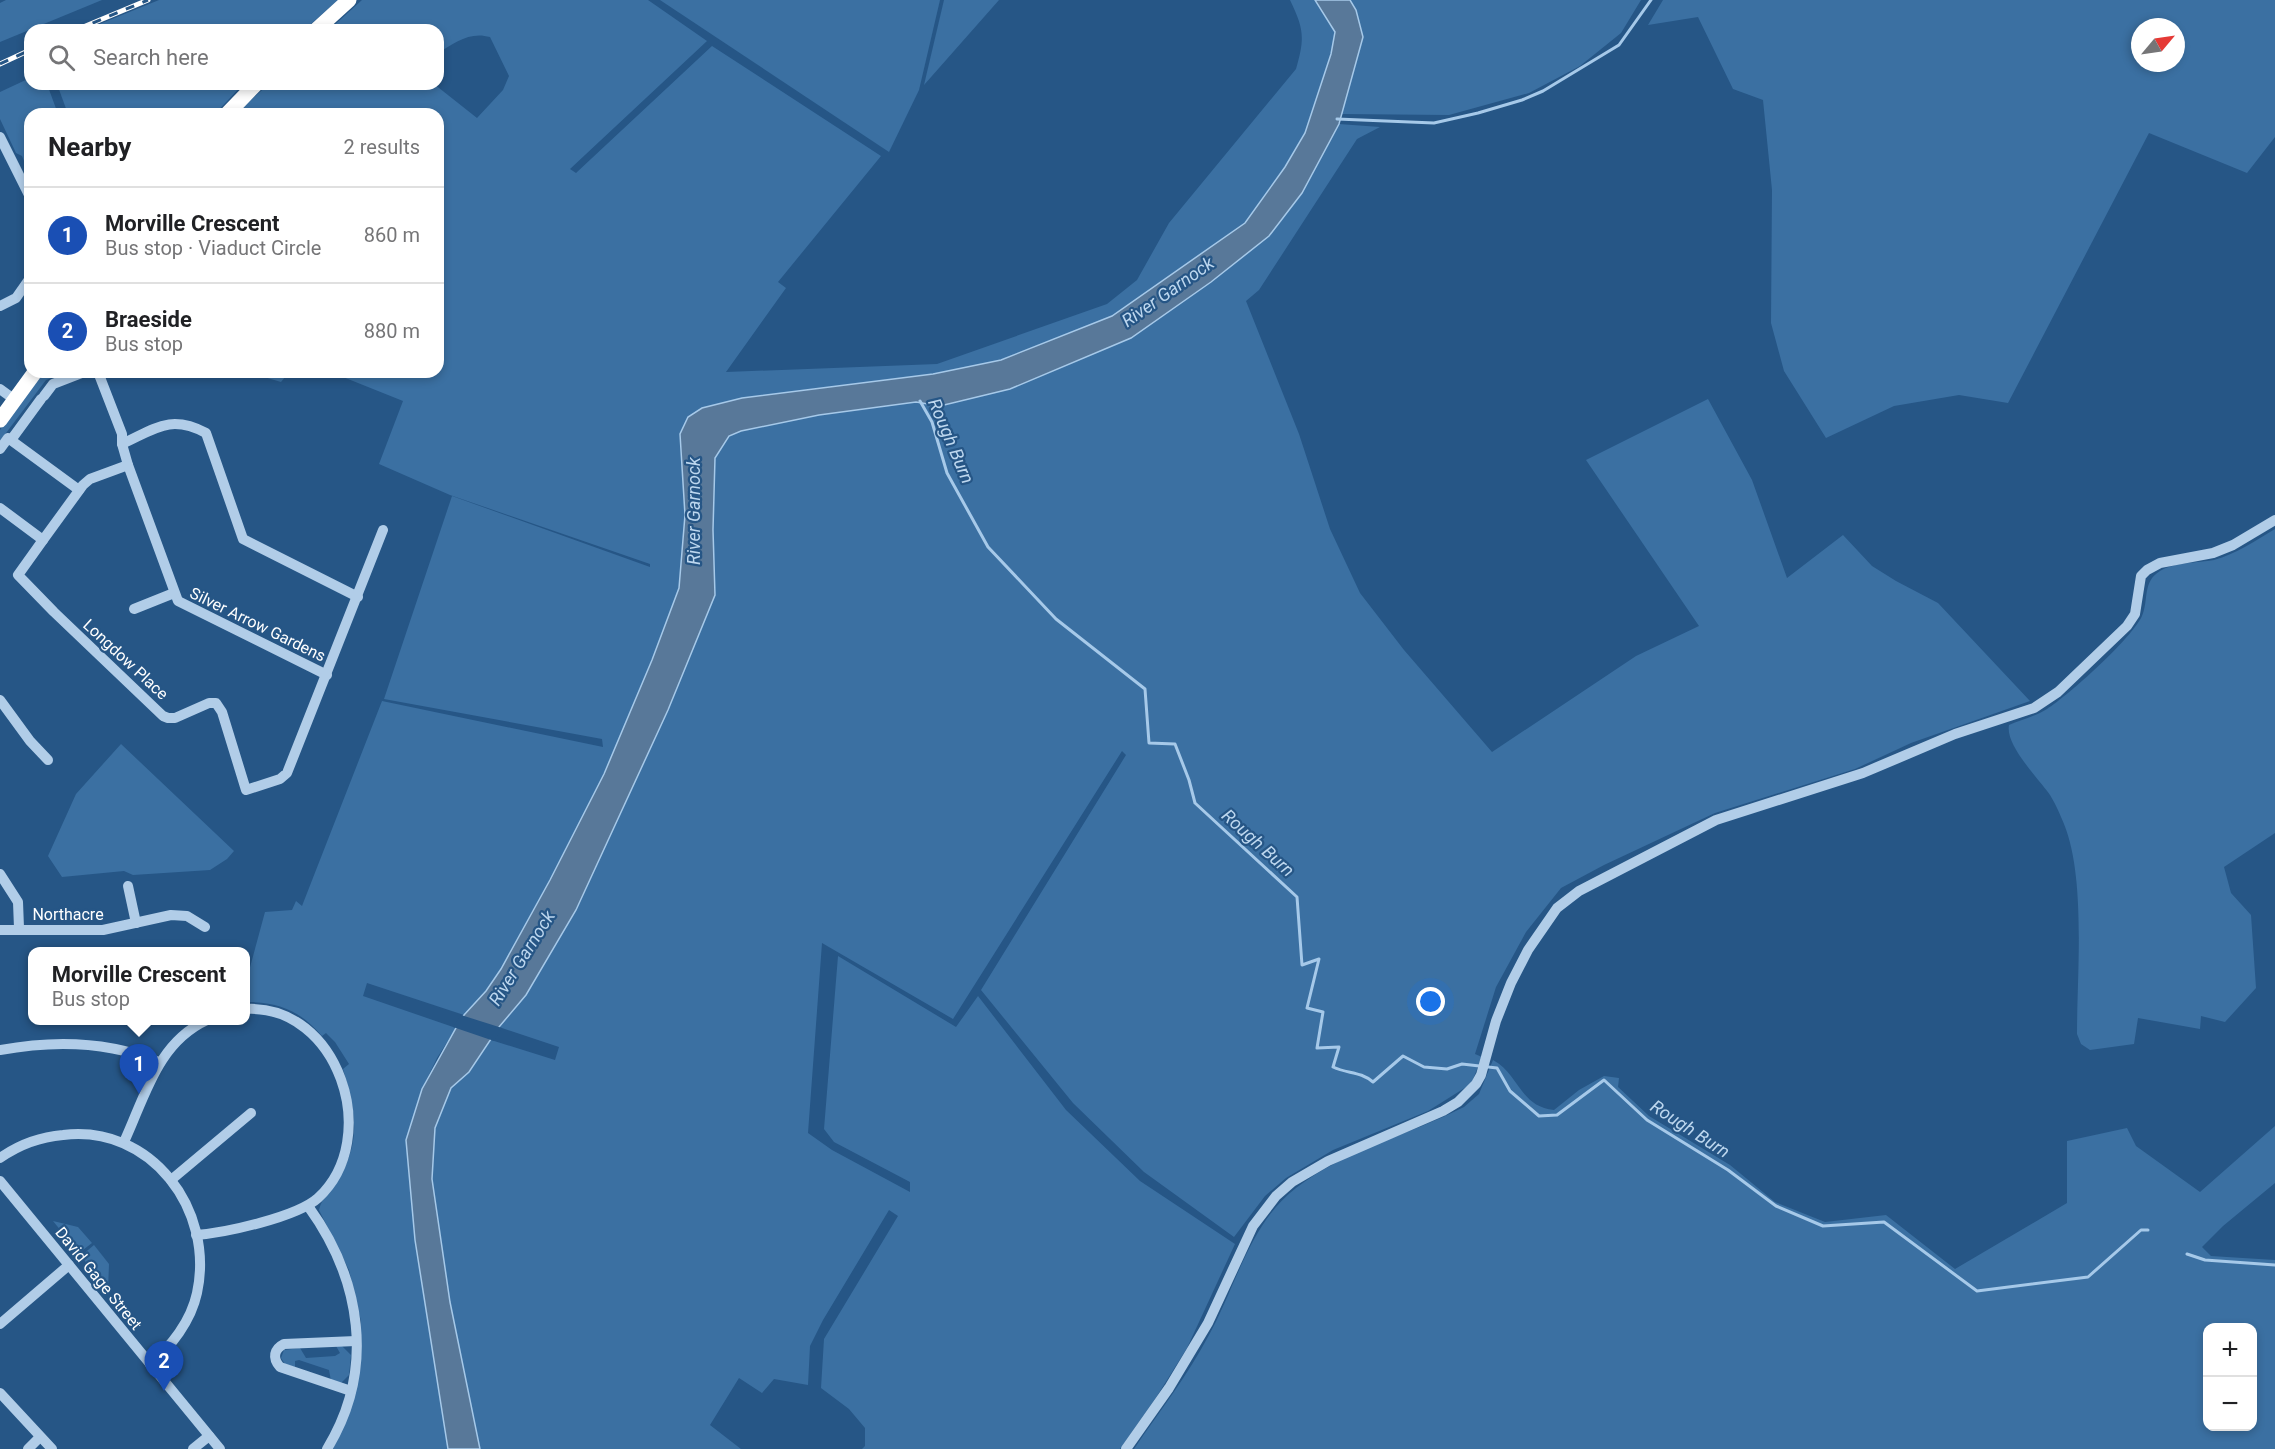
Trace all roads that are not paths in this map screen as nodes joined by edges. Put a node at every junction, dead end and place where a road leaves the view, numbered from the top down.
1 (349, 0) edge
2 (323, 24) edge
3 (250, 90) edge
4 (233, 108) edge
5 (0, 136) edge
6 (24, 185) edge
7 (24, 287) edge
8 (0, 306) edge
9 (31, 378) edge
10 (68, 378) edge
11 (100, 378) edge
12 (0, 389) edge
13 (15, 400) junction
14 (0, 420) edge
15 (10, 439) junction
16 (122, 444) junction
17 (0, 449) edge
18 (128, 465) junction
19 (79, 490) junction
20 (0, 508) edge
21 (2275, 520) edge
22 (383, 530) dead end
23 (43, 540) junction
24 (174, 593) junction
25 (358, 597) junction
26 (134, 609) dead end
27 (327, 675) junction
28 (0, 700) edge
29 (48, 760) dead end
30 (0, 874) edge
31 (128, 886) dead end
32 (136, 923) junction
33 (205, 927) dead end
34 (19, 928) junction
35 (0, 930) edge
36 (250, 1009) edge
37 (199, 1025) edge
38 (0, 1050) edge
39 (159, 1062) junction
40 (251, 1113) dead end
41 (124, 1142) junction
42 (0, 1158) edge
43 (171, 1180) junction
44 (0, 1181) edge
45 (308, 1206) junction
46 (196, 1235) junction
47 (69, 1265) junction
48 (0, 1324) edge
49 (356, 1341) junction
50 (150, 1364) junction
51 (351, 1391) junction
52 (0, 1393) edge
53 (209, 1436) junction
54 (40, 1437) junction
55 (28, 1449) edge
56 (52, 1449) edge
57 (193, 1449) edge
58 (220, 1449) edge
59 (327, 1449) edge
60 (1126, 1449) edge

1 - 2 highway
3 - 4 highway
5 - 6 street
7 - 8 street
9 - 13 highway
10 - 15 street
11 - 16 street, Silver Arrow Gardens
12 - 13 street
13 - 14 highway
15 - 17 street
15 - 19 street
16 - 18 street, Silver Arrow Gardens
16 - 25 street
18 - 19 street
18 - 24 street, Silver Arrow Gardens
19 - 23 street
20 - 23 street
21 - 60 street
22 - 25 street
23 - 27 street, Longdow Place
24 - 26 street
24 - 27 street, Silver Arrow Gardens
25 - 27 street
28 - 29 street
30 - 34 street
31 - 32 street
32 - 33 street, Northacre
32 - 34 street, Northacre
34 - 35 street, Northacre
36 - 45 street
37 - 39 street
38 - 39 street
39 - 41 street
40 - 43 street
41 - 42 street
41 - 43 street
43 - 46 street
44 - 47 street, David Gage Street
45 - 46 street
45 - 49 street
46 - 50 street
47 - 48 street
47 - 50 street, David Gage Street
49 - 51 street
49 - 51 street
50 - 53 street, David Gage Street
51 - 59 street
52 - 54 street
53 - 57 street
53 - 58 street, David Gage Street
54 - 55 street
54 - 56 street

